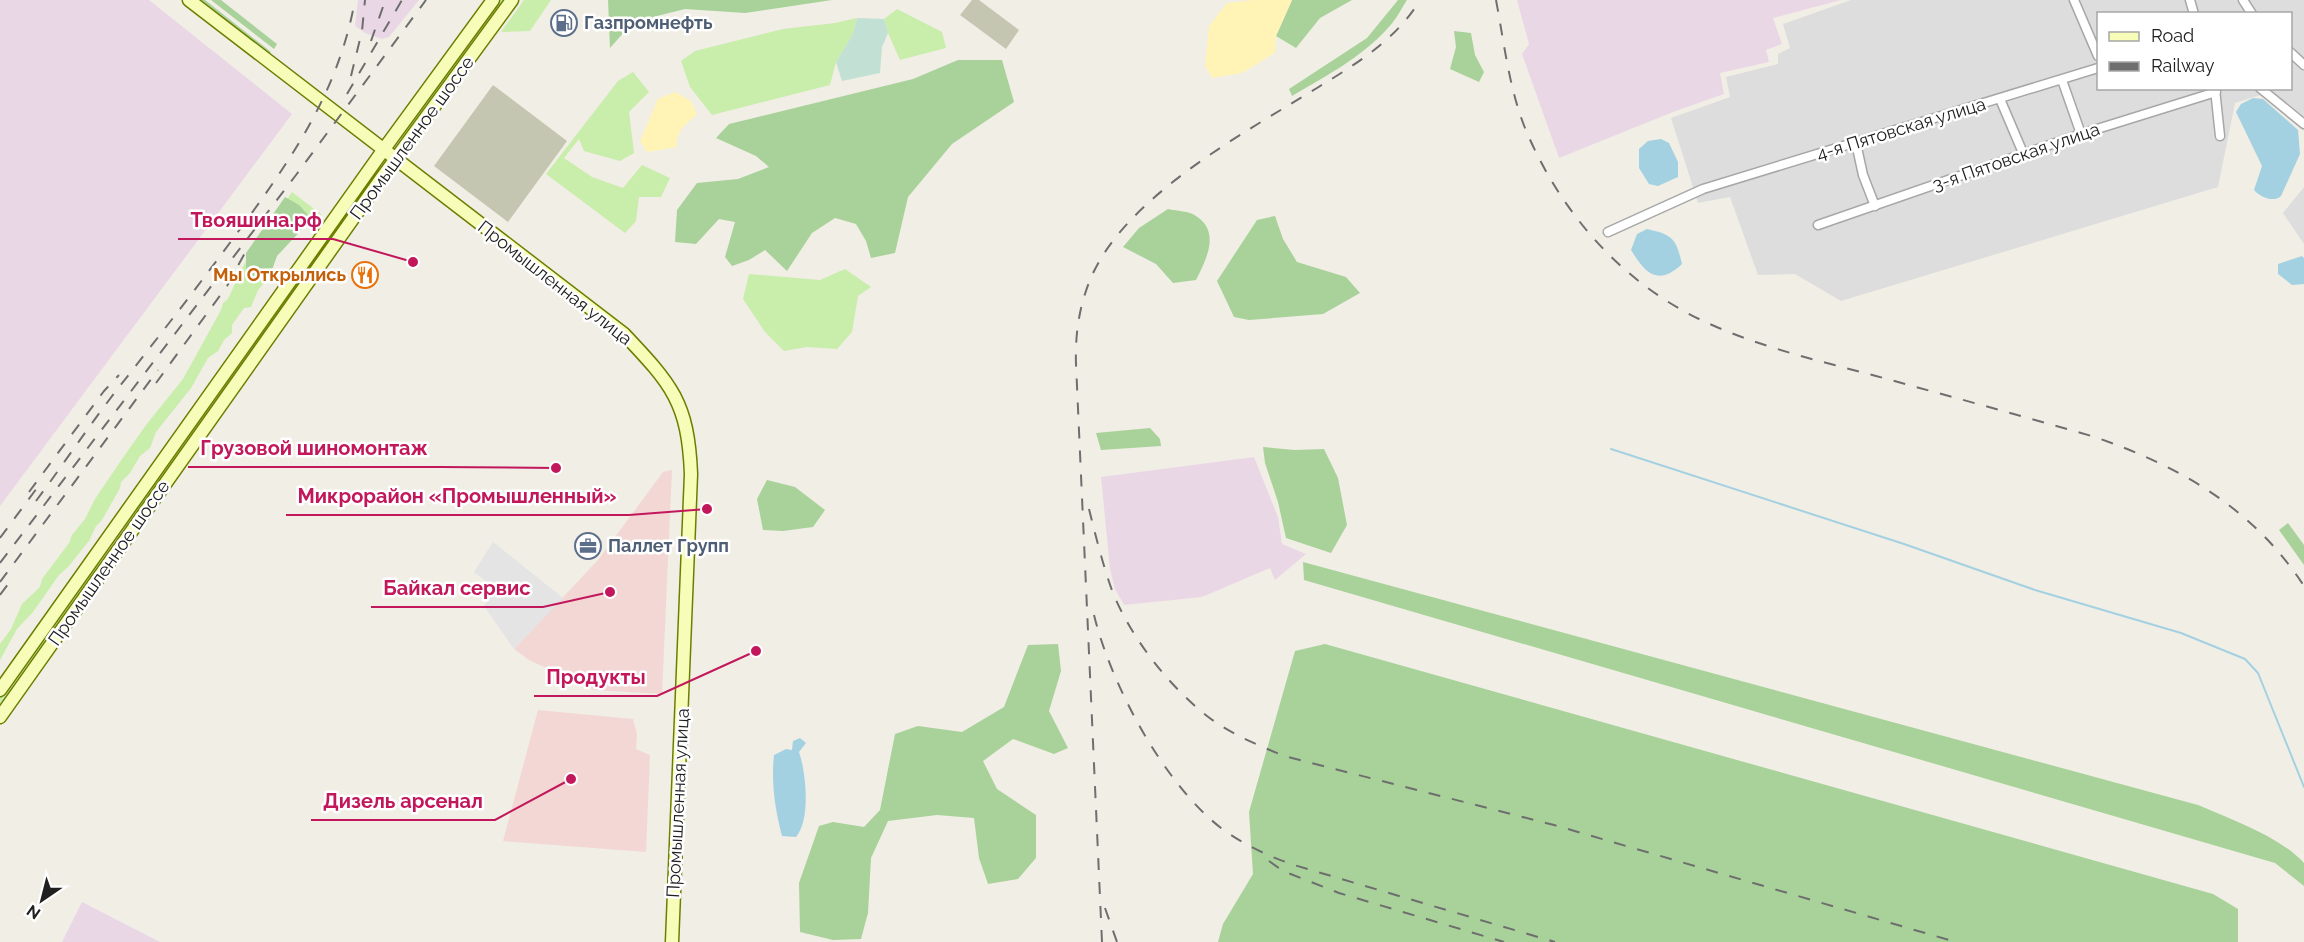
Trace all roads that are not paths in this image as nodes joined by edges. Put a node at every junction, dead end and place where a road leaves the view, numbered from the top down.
1 (189, 0) edge
2 (493, 0) edge
3 (512, 0) edge
4 (2074, 0) edge
5 (2097, 54) edge
6 (2292, 54) edge
7 (2304, 65) edge
8 (2097, 68) edge
9 (2062, 80) junction
10 (2215, 90) edge
11 (2262, 90) edge
12 (2000, 99) junction
13 (2304, 124) edge
14 (2081, 134) junction
15 (2220, 136) dead end
16 (1856, 143) junction
17 (384, 149) junction
18 (2023, 153) junction
19 (396, 159) junction
20 (1875, 206) junction
21 (1818, 225) dead end
22 (1608, 232) dead end
23 (110, 534) junction
24 (123, 543) junction
25 (0, 690) edge
26 (0, 717) edge
27 (672, 942) edge

1 - 17 main road, Промышленная улица
2 - 17 main road, Промышленное шоссе
3 - 19 main road, Промышленное шоссе
4 - 5 street
6 - 7 street
8 - 9 street, 4-я Пятовская улица
9 - 12 street, 4-я Пятовская улица
9 - 14 street
10 - 14 street, 3-я Пятовская улица
10 - 15 street
11 - 13 street
12 - 16 street, 4-я Пятовская улица
12 - 18 street
14 - 18 street, 3-я Пятовская улица
16 - 20 street
16 - 22 street, 4-я Пятовская улица
17 - 19 main road, Промышленная улица
17 - 23 main road, Промышленное шоссе
18 - 20 street, 3-я Пятовская улица
19 - 24 main road, Промышленное шоссе
19 - 27 main road, Промышленная улица
20 - 21 street, 3-я Пятовская улица
23 - 24 main road
23 - 25 main road, Промышленное шоссе
24 - 26 main road, Промышленное шоссе

